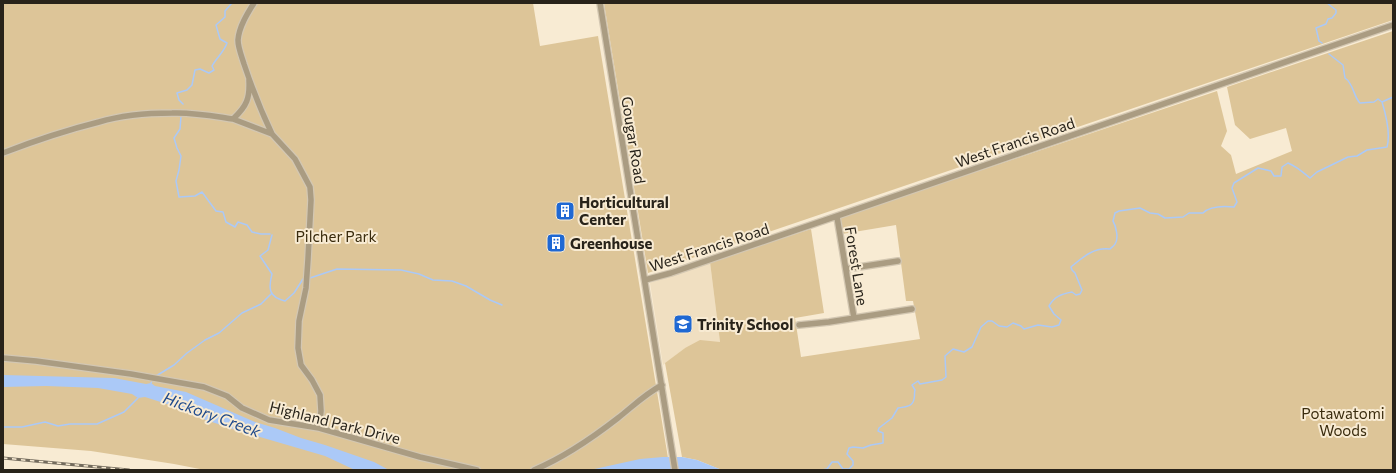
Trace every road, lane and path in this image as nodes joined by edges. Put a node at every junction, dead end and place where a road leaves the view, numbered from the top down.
1 (254, 3) edge
2 (600, 3) edge
3 (1393, 25) edge
4 (249, 80) junction
5 (233, 119) junction
6 (272, 134) junction
7 (3, 154) edge
8 (837, 217) junction
9 (898, 261) dead end
10 (846, 270) junction
11 (645, 280) junction
12 (912, 309) dead end
13 (854, 318) junction
14 (799, 325) dead end
15 (3, 358) edge
16 (662, 385) junction
17 (318, 428) junction
18 (477, 470) edge
19 (534, 470) edge
20 (675, 470) edge

1 - 4 street
2 - 11 street, Gougar Road
3 - 8 street, West Francis Road
4 - 5 street
4 - 6 street
5 - 6 street
5 - 7 street
6 - 17 street
8 - 10 street, Forest Lane
8 - 11 street, West Francis Road
9 - 10 street
10 - 13 street, Forest Lane
11 - 16 street, Gougar Road
12 - 13 street
13 - 14 street
15 - 17 street, Highland Park Drive
16 - 19 street
16 - 20 street, Gougar Road
17 - 18 street, Highland Park Drive

